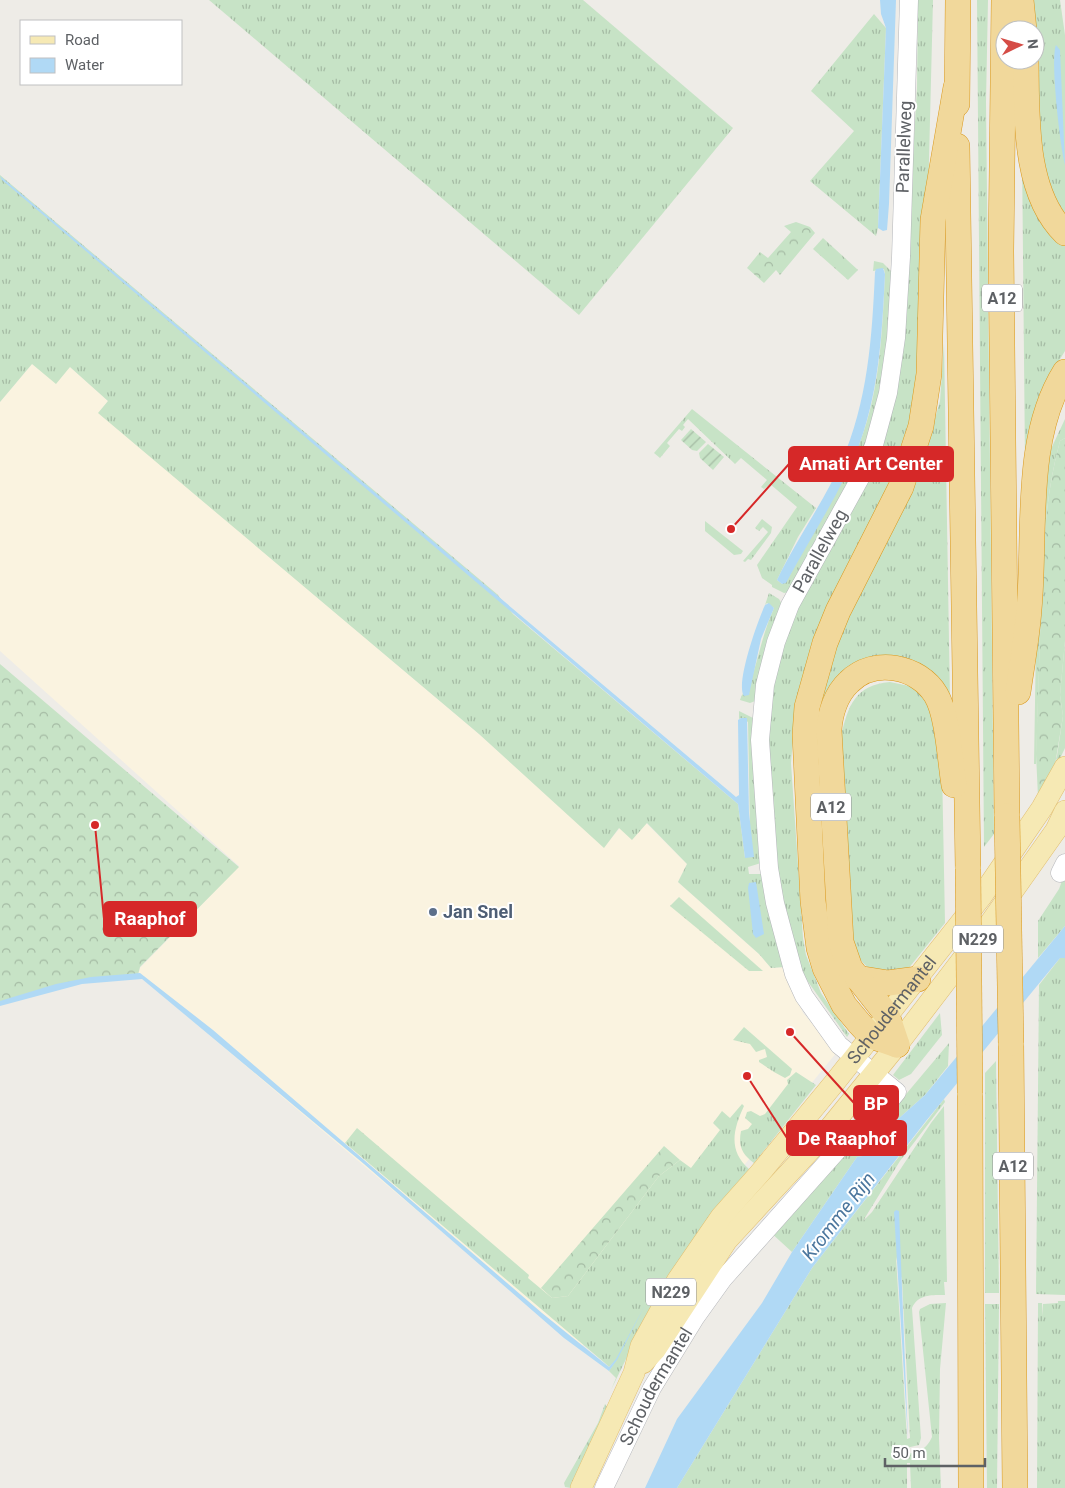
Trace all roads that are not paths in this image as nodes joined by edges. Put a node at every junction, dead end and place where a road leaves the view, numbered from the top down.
1 (909, 0) edge
2 (958, 0) edge
3 (1004, 0) edge
4 (1021, 0) edge
5 (1023, 20) edge
6 (1026, 70) edge
7 (956, 87) junction
8 (1065, 234) edge
9 (1065, 372) edge
10 (1065, 767) edge
11 (1007, 782) junction
12 (1065, 811) edge
13 (968, 869) junction
14 (856, 978) junction
15 (918, 978) junction
16 (887, 1015) junction
17 (871, 1036) junction
18 (896, 1045) junction
19 (853, 1057) junction
20 (874, 1072) junction
21 (634, 1373) junction
22 (581, 1488) edge
23 (604, 1488) edge
24 (971, 1488) edge
25 (1015, 1488) edge

1 - 19 street, Parallelweg
2 - 7 highway, A12
3 - 11 highway, A12
4 - 5 highway
6 - 8 highway
7 - 13 highway, A12
7 - 17 highway, A12
9 - 11 highway, A12
10 - 15 main road, Schoudermantel / N229
11 - 25 highway, A12, bridge
12 - 18 main road, Schoudermantel / N229
13 - 14 highway, A12
13 - 24 highway, A12, bridge
14 - 15 highway
14 - 16 highway, A12
15 - 16 main road, Schoudermantel / N229
16 - 17 main road, Schoudermantel / N229
16 - 18 highway
17 - 18 highway
17 - 19 main road, Schoudermantel / N229
18 - 20 main road, Schoudermantel / N229
19 - 20 street, Parallelweg
19 - 21 main road, Schoudermantel / N229
20 - 21 main road, Schoudermantel / N229
20 - 23 street, Schoudermantel
21 - 22 main road, Schoudermantel / N229

